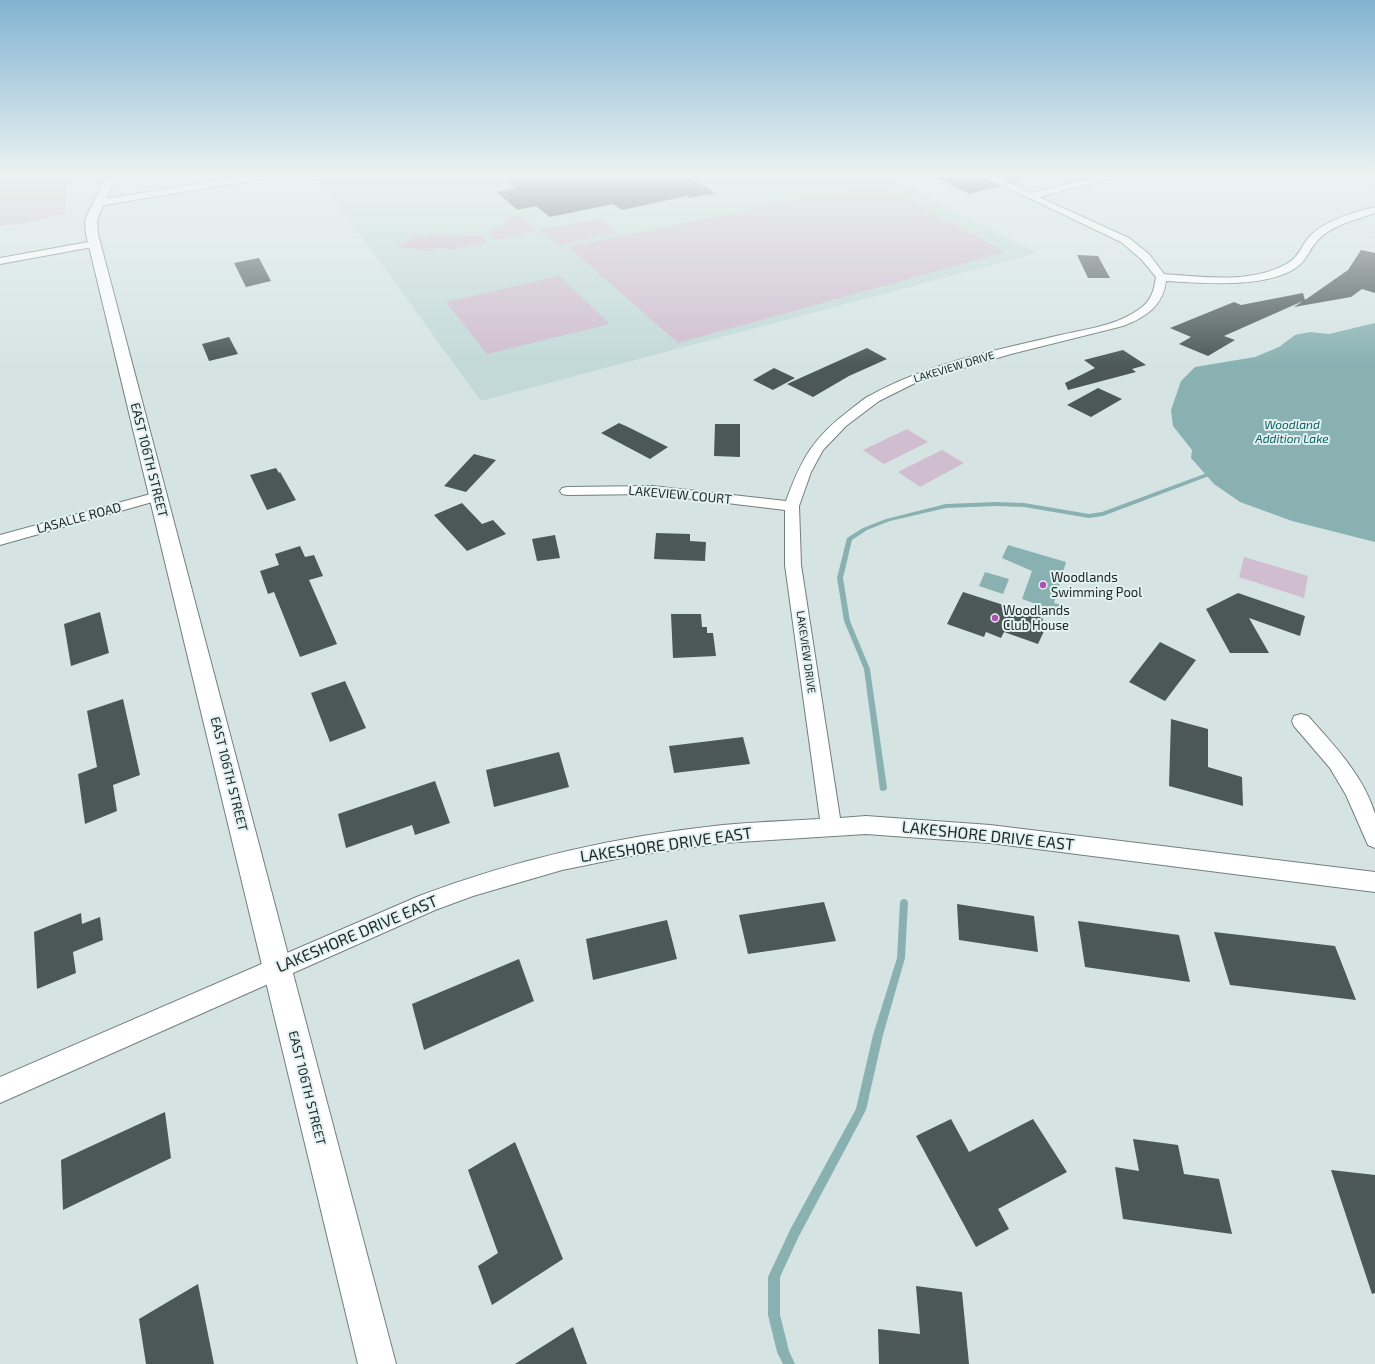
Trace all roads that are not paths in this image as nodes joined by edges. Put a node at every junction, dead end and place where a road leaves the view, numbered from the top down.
1 (93, 239) edge
2 (1122, 239) edge
3 (1314, 239) edge
4 (94, 244) junction
5 (0, 262) edge
6 (1161, 277) junction
7 (567, 491) dead end
8 (158, 496) junction
9 (792, 506) junction
10 (0, 540) edge
11 (1301, 721) dead end
12 (831, 826) junction
13 (1375, 839) edge
14 (1375, 882) edge
15 (277, 968) junction
16 (0, 1090) edge
17 (377, 1364) edge

1 - 4 street, EAST 106TH STREET
2 - 6 street
3 - 6 street
4 - 5 street
4 - 8 street, EAST 106TH STREET
6 - 9 street, LAKEVIEW DRIVE
7 - 9 street, LAKEVIEW COURT
8 - 10 street, LASALLE ROAD
8 - 15 street, EAST 106TH STREET
9 - 12 street, LAKEVIEW DRIVE
11 - 13 street
12 - 14 street, LAKESHORE DRIVE EAST
12 - 15 street, LAKESHORE DRIVE EAST
15 - 16 street, LAKESHORE DRIVE EAST
15 - 17 street, EAST 106TH STREET

